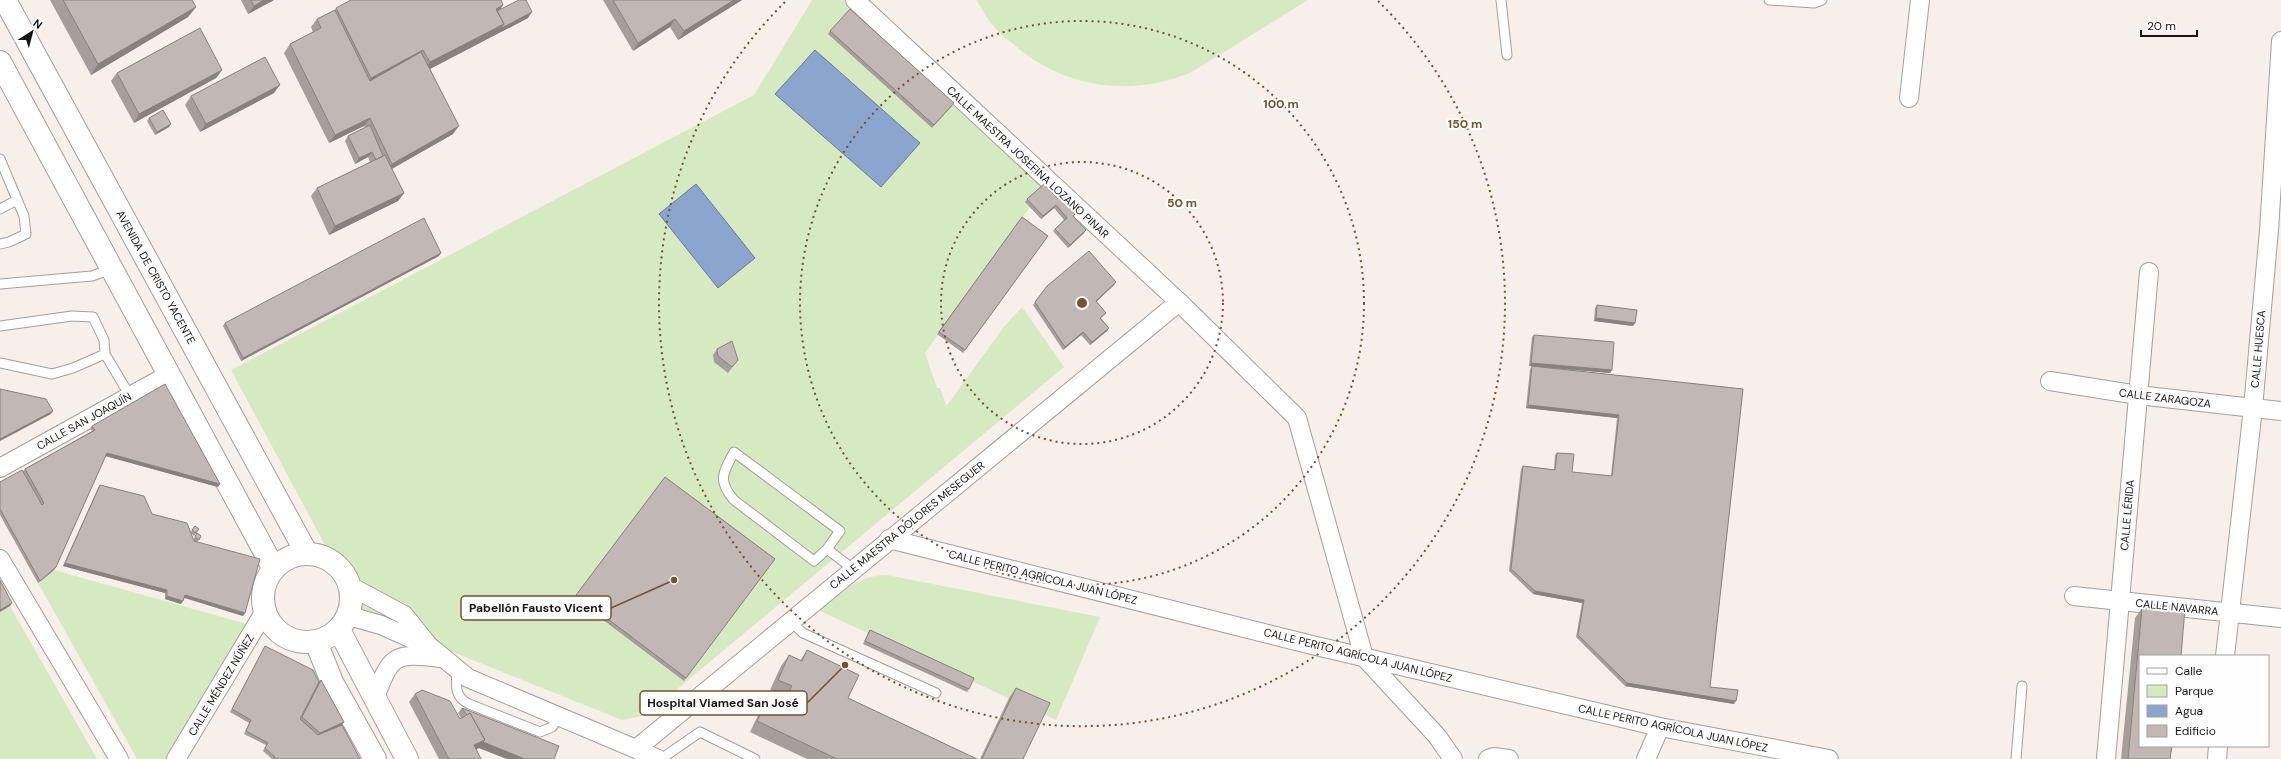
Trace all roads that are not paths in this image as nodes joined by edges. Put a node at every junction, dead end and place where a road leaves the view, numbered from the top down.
1 (5, 0) edge
2 (855, 0) edge
3 (1501, 0) edge
4 (1769, 0) edge
5 (1822, 0) edge
6 (1920, 0) edge
7 (2281, 42) edge
8 (1507, 55) dead end
9 (0, 62) edge
10 (1909, 98) dead end
11 (0, 159) edge
12 (17, 200) junction
13 (0, 209) edge
14 (2275, 231) edge
15 (0, 244) edge
16 (111, 269) junction
17 (2149, 272) dead end
18 (0, 284) edge
19 (1179, 302) junction
20 (0, 326) edge
21 (105, 354) junction
22 (0, 363) edge
23 (168, 375) junction
24 (2050, 381) dead end
25 (2138, 395) junction
26 (130, 396) junction
27 (2253, 408) junction
28 (2281, 411) edge
29 (0, 468) edge
30 (889, 538) junction
31 (828, 549) junction
32 (307, 554) junction
33 (0, 559) edge
34 (274, 569) junction
35 (853, 569) junction
36 (350, 586) junction
37 (2074, 596) dead end
38 (2120, 601) junction
39 (265, 612) junction
40 (2228, 612) junction
41 (2281, 618) edge
42 (790, 621) junction
43 (344, 623) junction
44 (316, 642) junction
45 (435, 652) junction
46 (2225, 655) edge
47 (1364, 657) junction
48 (457, 670) junction
49 (2022, 686) dead end
50 (936, 693) dead end
51 (374, 700) junction
52 (559, 717) junction
53 (1660, 727) junction
54 (2218, 747) edge
55 (636, 749) junction
56 (119, 759) edge
57 (176, 759) edge
58 (376, 759) edge
59 (407, 759) edge
60 (658, 759) edge
61 (662, 759) edge
62 (755, 759) edge
63 (1453, 759) edge
64 (1488, 759) edge
65 (1509, 759) edge
66 (1646, 759) edge
67 (1829, 759) edge
68 (2016, 759) edge
69 (2106, 759) edge
70 (2217, 759) edge

1 - 32 main road, AVENIDA DE CRISTO YACENTE
2 - 19 street, CALLE MAESTRA JOSEFINA LOZANO PINAR
3 - 8 lane
4 - 5 lane
6 - 10 street
7 - 14 street, CALLE HUESCA
9 - 16 main road
11 - 12 lane
12 - 13 lane
12 - 15 lane
14 - 27 street, CALLE HUESCA
16 - 18 lane
16 - 23 main road
17 - 25 street, CALLE LÉRIDA
19 - 30 street, CALLE MAESTRA DOLORES MESEGUER
19 - 47 street, CALLE MAESTRA JOSEFINA LOZANO PINAR
20 - 21 lane
21 - 22 lane
21 - 26 lane
23 - 26 street, CALLE SAN JOAQUÍN
23 - 34 main road
24 - 25 street, CALLE ZARAGOZA
25 - 27 street, CALLE ZARAGOZA
25 - 38 street, CALLE LÉRIDA
26 - 29 street, CALLE SAN JOAQUÍN
27 - 28 street, CALLE ZARAGOZA
27 - 40 street, CALLE HUESCA
30 - 35 street, CALLE MAESTRA DOLORES MESEGUER
30 - 47 street, CALLE PERITO AGRÍCOLA JUAN LÓPEZ
31 - 31 lane
31 - 35 lane
32 - 34 main road
32 - 36 main road
33 - 56 street
34 - 39 main road
35 - 42 street, CALLE MAESTRA DOLORES MESEGUER
36 - 43 main road
36 - 45 street
37 - 38 street, CALLE NAVARRA
38 - 40 street, CALLE NAVARRA
38 - 69 street, CALLE LÉRIDA
39 - 44 main road
39 - 57 street, CALLE MÉNDEZ NÚÑEZ
40 - 41 street, CALLE NAVARRA
40 - 46 street, CALLE HUESCA
42 - 50 lane
42 - 55 street, CALLE MAESTRA DOLORES MESEGUER
43 - 44 main road
43 - 45 street
43 - 51 main road
44 - 58 main road
45 - 48 street
45 - 51 street
47 - 53 street, CALLE PERITO AGRÍCOLA JUAN LÓPEZ
47 - 63 street
48 - 52 street
48 - 52 lane
49 - 68 lane
51 - 59 main road
52 - 55 street
53 - 66 street
53 - 67 street, CALLE PERITO AGRÍCOLA JUAN LÓPEZ
54 - 70 street
55 - 60 street
61 - 62 lane
64 - 65 street

